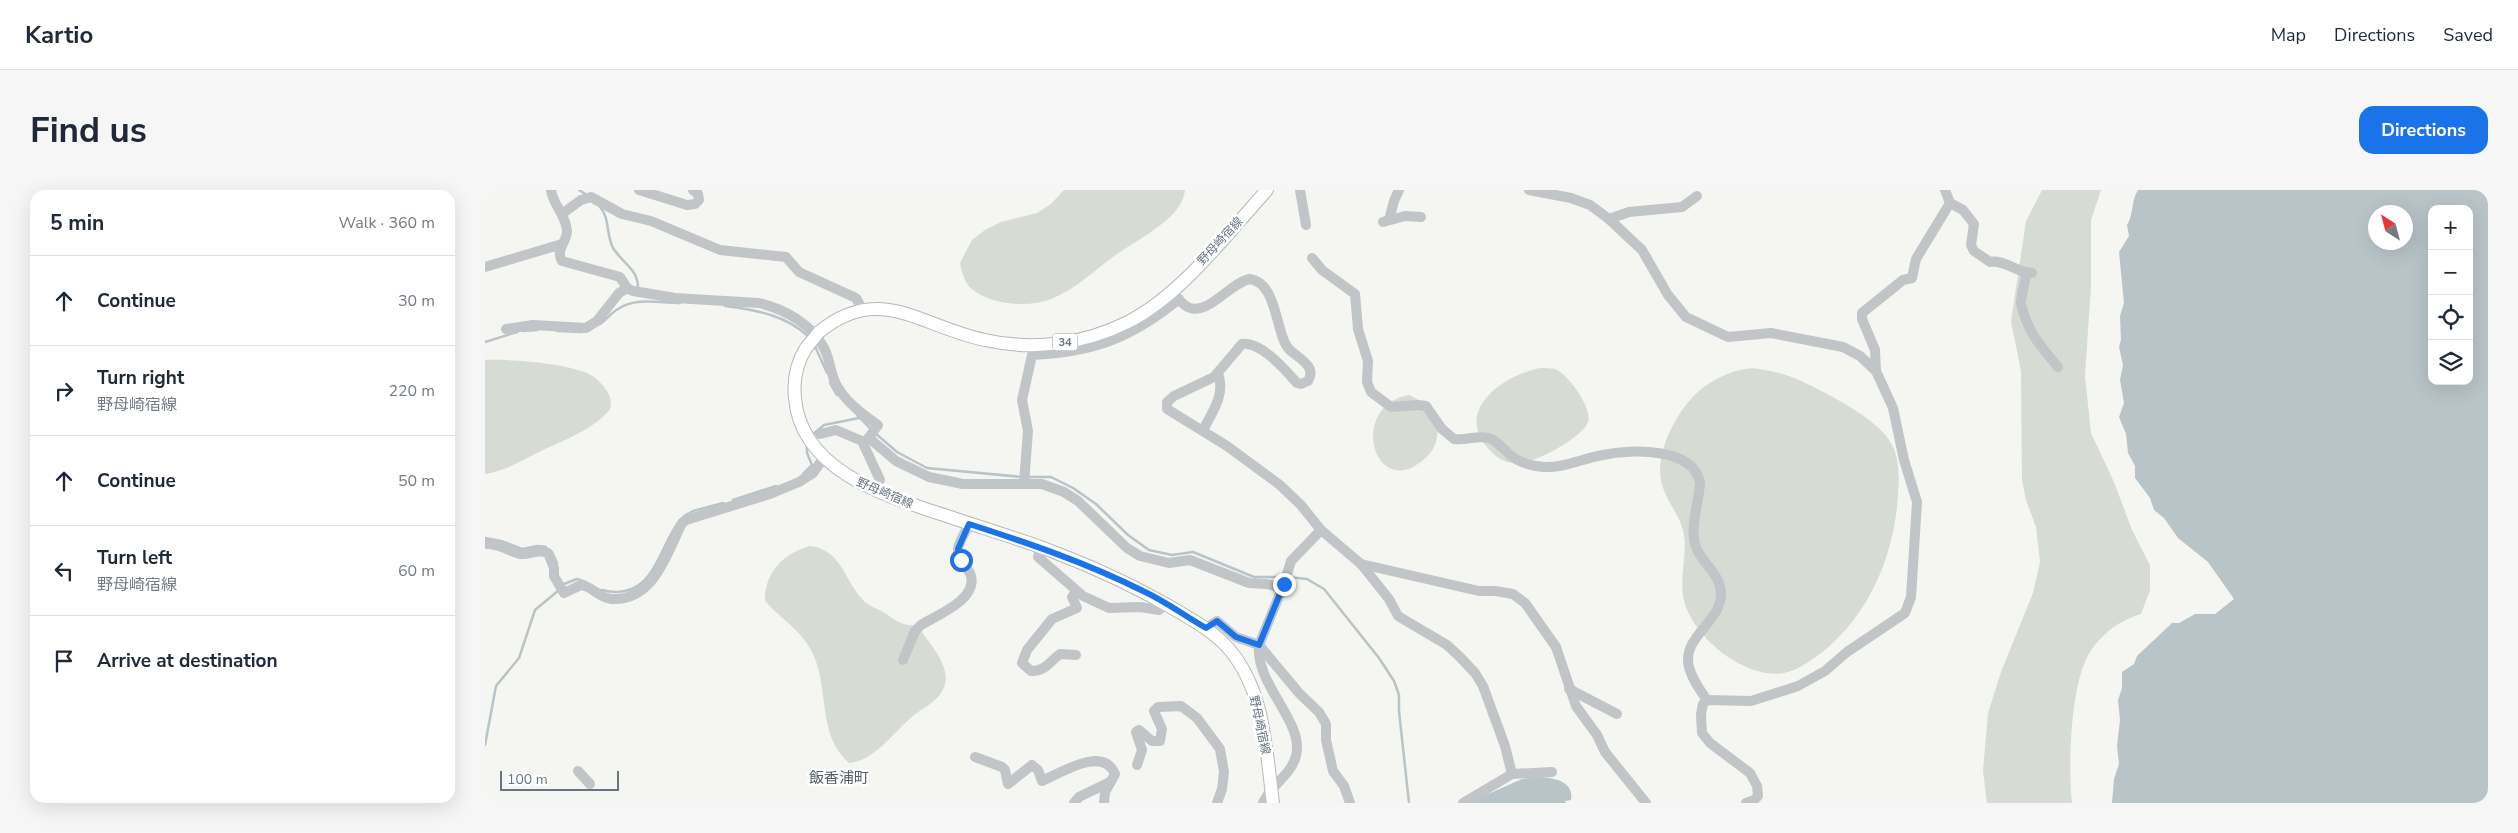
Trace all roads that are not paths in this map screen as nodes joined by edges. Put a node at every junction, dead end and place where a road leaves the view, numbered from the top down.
1 (551, 190) edge
2 (639, 190) edge
3 (693, 190) edge
4 (1267, 190) edge
5 (1299, 190) edge
6 (1399, 190) edge
7 (1529, 190) edge
8 (1945, 190) edge
9 (1697, 196) dead end
10 (1951, 203) junction
11 (563, 213) junction
12 (1421, 217) dead end
13 (1609, 219) junction
14 (1306, 225) dead end
15 (562, 244) junction
16 (1312, 258) dead end
17 (485, 267) edge
18 (634, 291) junction
19 (1175, 296) junction
20 (862, 309) junction
21 (506, 329) dead end
22 (2058, 367) dead end
23 (1876, 371) junction
24 (1218, 374) junction
25 (1203, 430) junction
26 (870, 436) junction
27 (813, 437) junction
28 (825, 456) junction
29 (1023, 483) junction
30 (876, 491) junction
31 (969, 524) junction
32 (1321, 530) junction
33 (485, 544) edge
34 (1041, 547) junction
35 (1361, 564) junction
36 (1284, 586) junction
37 (1077, 592) junction
38 (1166, 604) junction
39 (1206, 628) junction
40 (1259, 645) junction
41 (1076, 655) dead end
42 (903, 660) dead end
43 (1569, 689) junction
44 (1707, 700) junction
45 (1617, 714) dead end
46 (975, 757) dead end
47 (1137, 765) dead end
48 (578, 771) dead end
49 (1551, 772) dead end
50 (1512, 774) junction
51 (1110, 782) junction
52 (590, 784) dead end
53 (1271, 789) junction
54 (1074, 803) edge
55 (1104, 803) edge
56 (1217, 803) edge
57 (1263, 803) edge
58 (1273, 803) edge
59 (1350, 803) edge
60 (1463, 803) edge
61 (1646, 803) edge
62 (1747, 803) edge

1 - 11 street
2 - 3 street
4 - 19 main road, 野母崎宿線 / 34
5 - 14 street
6 - 12 street
7 - 13 street
8 - 10 street
9 - 13 street
10 - 22 street
10 - 23 street
11 - 15 street
11 - 20 street
13 - 23 street
15 - 17 street
15 - 18 street
16 - 44 street
18 - 21 street
18 - 26 street
19 - 20 main road, 野母崎宿線 / 34
19 - 24 street
19 - 29 street
20 - 27 main road, 野母崎宿線 / 34, bridge
23 - 44 street
24 - 25 street
24 - 25 street
25 - 32 street
26 - 27 street
26 - 29 street
26 - 30 street
27 - 28 main road, 野母崎宿線 / 34
28 - 30 main road, 野母崎宿線 / 34
28 - 33 street
29 - 36 street
30 - 31 main road, 野母崎宿線 / 34
31 - 34 main road, 野母崎宿線 / 34
31 - 42 street
32 - 35 street
32 - 36 street, 野母崎宿線
34 - 37 street
34 - 38 main road, 野母崎宿線 / 34
35 - 43 street
35 - 50 street
36 - 40 street, 野母崎宿線
37 - 38 street
37 - 41 street
38 - 39 main road, 野母崎宿線 / 34
39 - 40 street
39 - 53 main road, 野母崎宿線 / 34
40 - 53 street, 野母崎宿線
40 - 59 street
43 - 45 street
43 - 61 street
44 - 62 street
46 - 51 street
47 - 56 street
48 - 52 street
49 - 50 street
50 - 60 street
51 - 54 street
51 - 55 street
53 - 57 street, 野母崎宿線
53 - 58 main road, 野母崎宿線 / 34

